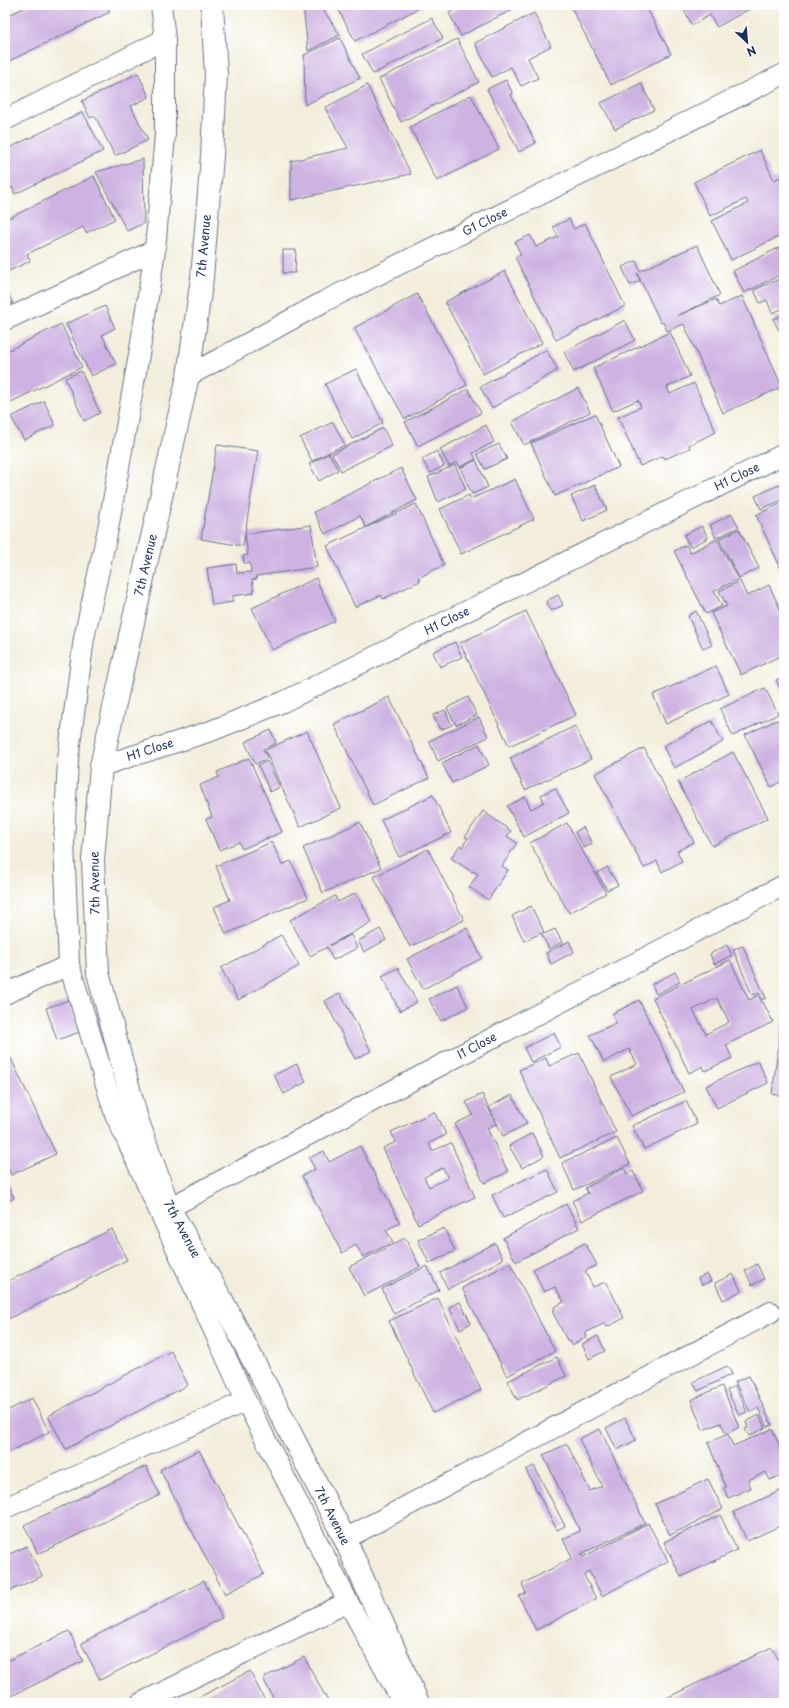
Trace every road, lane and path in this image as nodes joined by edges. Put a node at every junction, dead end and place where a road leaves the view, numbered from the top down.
1 (161, 5) edge
2 (212, 5) edge
3 (165, 39) junction
4 (784, 74) edge
5 (5, 120) edge
6 (155, 250) junction
7 (5, 320) edge
8 (188, 376) junction
9 (784, 454) edge
10 (101, 766) junction
11 (784, 885) edge
12 (69, 965) junction
13 (5, 994) edge
14 (169, 1208) junction
15 (771, 1312) dead end
16 (246, 1401) junction
17 (5, 1508) edge
18 (345, 1539) junction
19 (348, 1602) junction
20 (141, 1703) edge
21 (403, 1703) edge
22 (418, 1703) edge

1 - 3 street
2 - 8 main road, 7th Avenue
3 - 5 street
3 - 6 street
4 - 8 street, G1 Close
6 - 7 street
6 - 12 street
8 - 10 main road, 7th Avenue
9 - 10 street, H1 Close
10 - 14 main road, 7th Avenue
11 - 14 street, I1 Close
12 - 13 street
12 - 16 street
14 - 18 main road, 7th Avenue
15 - 18 street
16 - 17 street
16 - 19 street
18 - 22 main road, 7th Avenue
19 - 20 street
19 - 21 street

